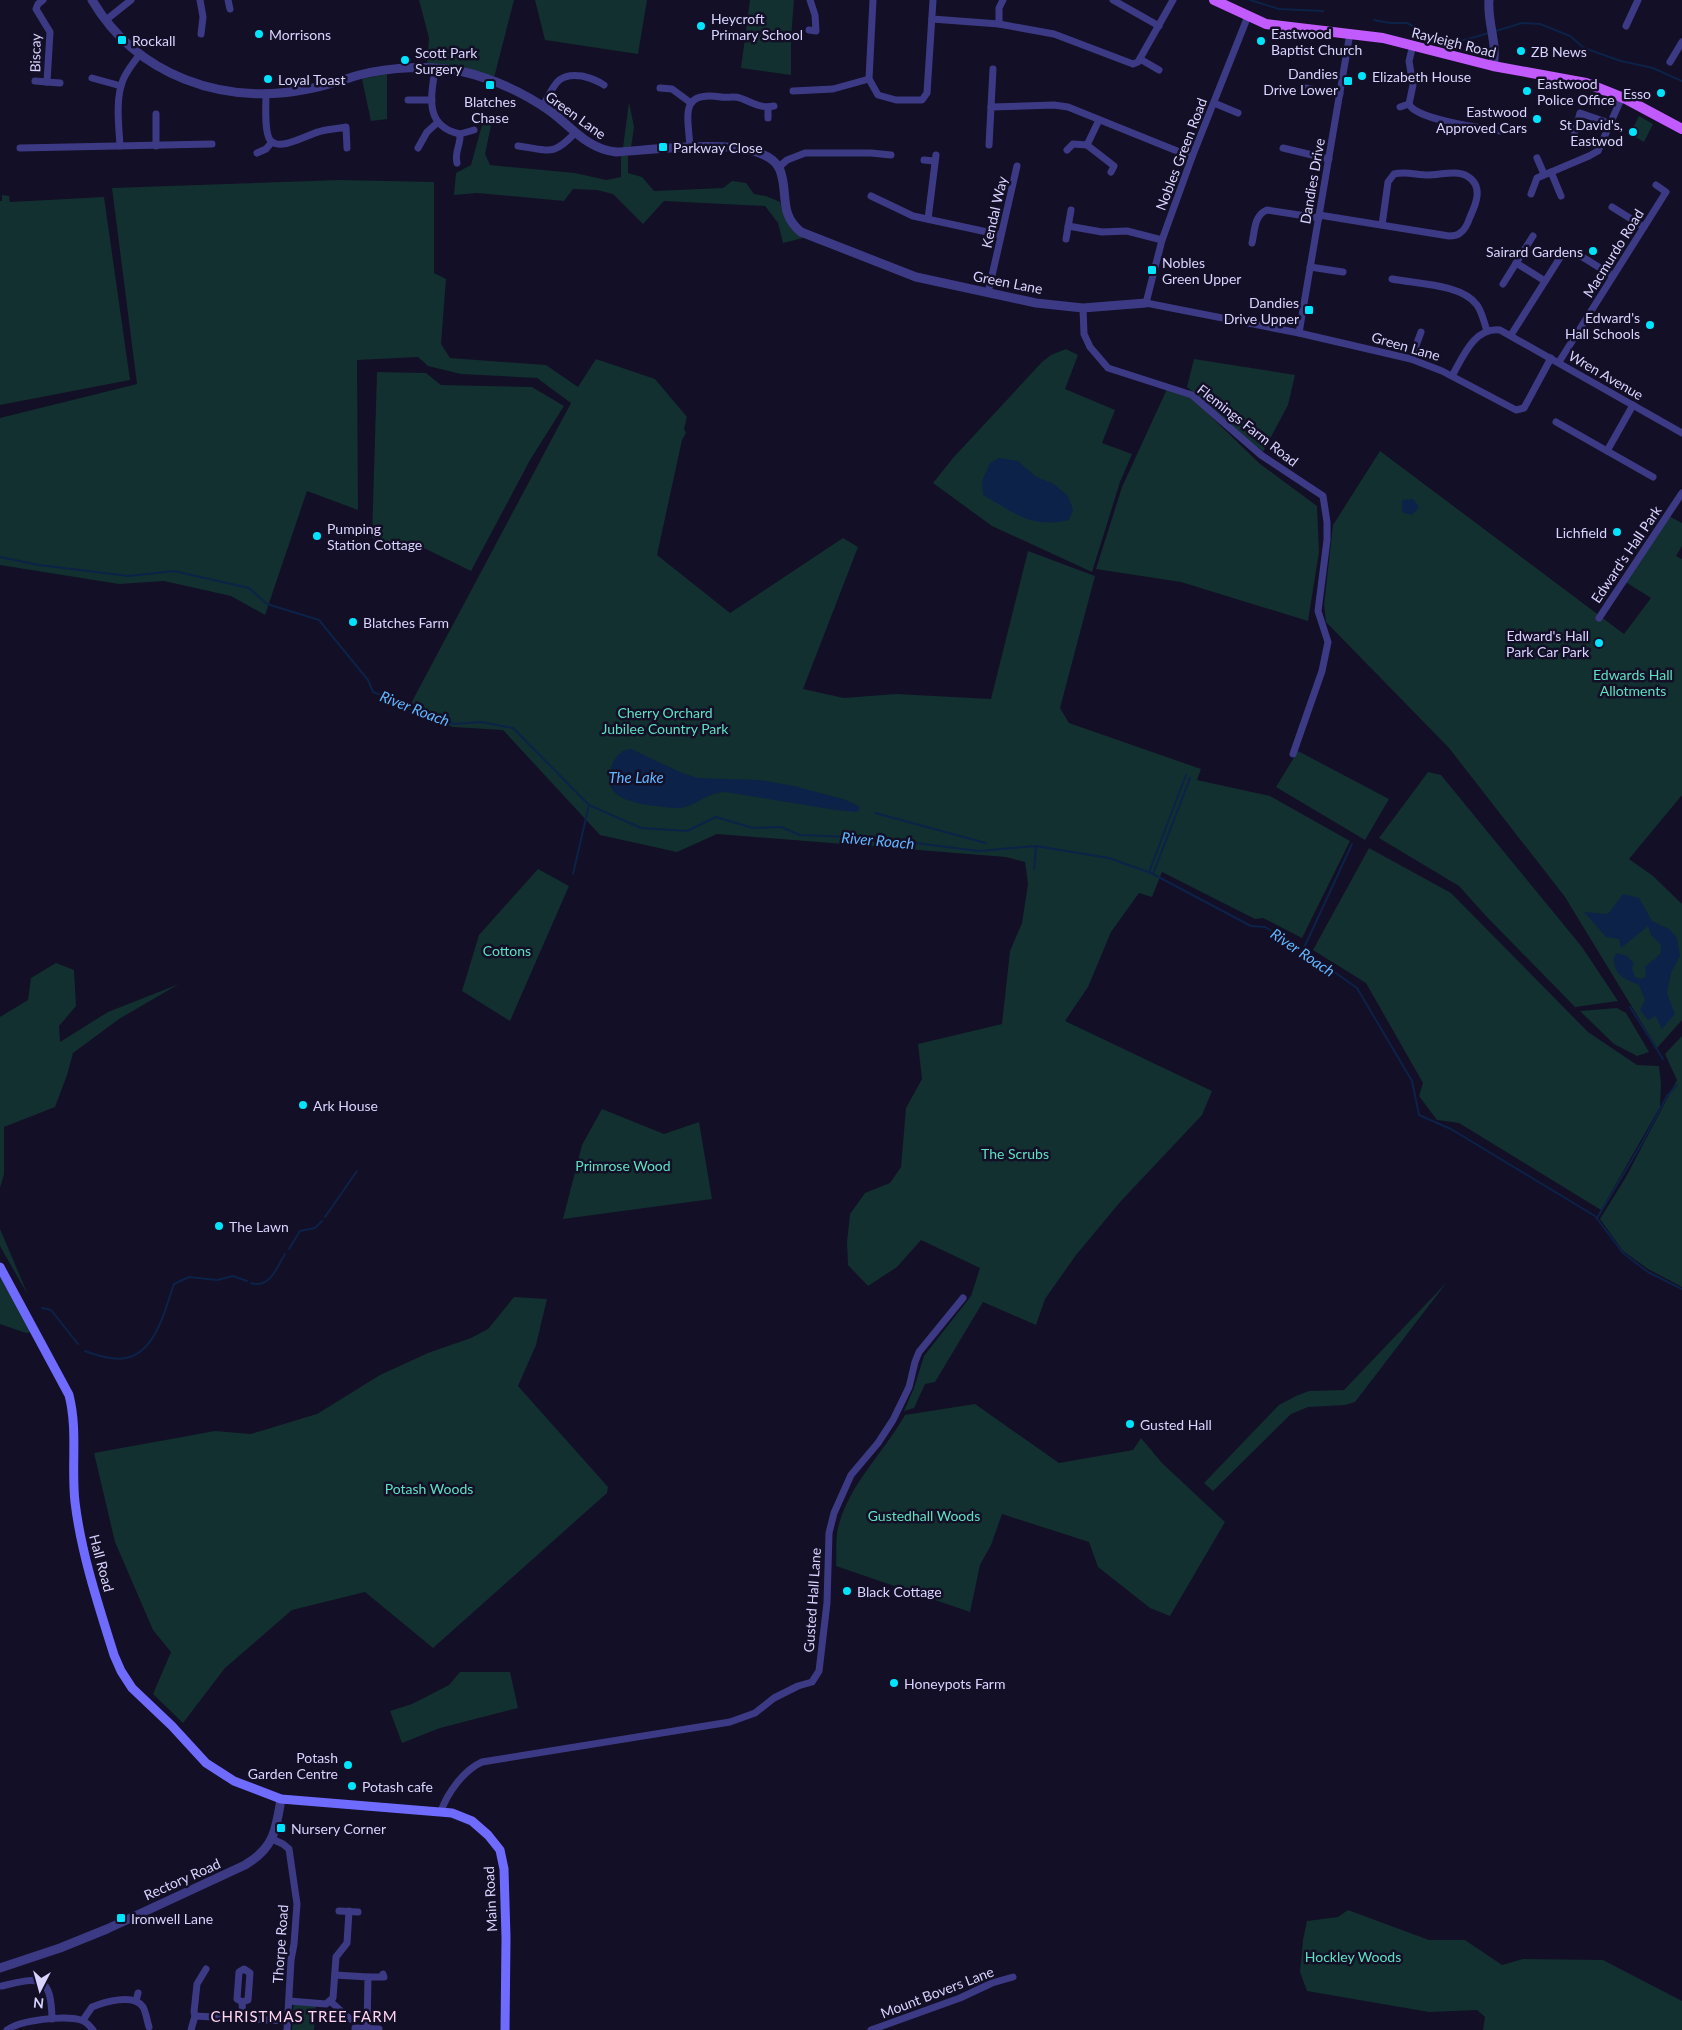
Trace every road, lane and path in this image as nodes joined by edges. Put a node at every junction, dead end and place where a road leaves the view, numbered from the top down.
1 (43, 0) edge
2 (92, 0) edge
3 (131, 0) edge
4 (200, 0) edge
5 (228, 0) edge
6 (810, 0) edge
7 (873, 0) edge
8 (933, 0) edge
9 (1003, 0) edge
10 (1113, 0) edge
11 (1173, 0) edge
12 (1214, 0) edge
13 (1489, 0) edge
14 (1638, 0) edge
15 (230, 9) dead end
16 (1248, 16) junction
17 (932, 19) junction
18 (106, 20) junction
19 (999, 24) junction
20 (1159, 26) junction
21 (1626, 26) dead end
22 (808, 30) dead end
23 (1350, 33) junction
24 (202, 34) dead end
25 (1682, 42) edge
26 (1413, 45) junction
27 (140, 54) junction
28 (1140, 59) junction
29 (1670, 62) dead end
30 (1493, 66) junction
31 (435, 69) junction
32 (992, 69) dead end
33 (1159, 70) dead end
34 (92, 78) dead end
35 (869, 79) junction
36 (35, 81) dead end
37 (47, 82) junction
38 (60, 84) dead end
39 (604, 85) dead end
40 (121, 86) junction
41 (660, 88) dead end
42 (1306, 88) dead end
43 (793, 91) dead end
44 (266, 93) junction
45 (1340, 94) junction
46 (1622, 97) junction
47 (408, 100) dead end
48 (432, 100) junction
49 (690, 103) junction
50 (1214, 103) junction
51 (1409, 104) junction
52 (543, 106) junction
53 (1400, 106) dead end
54 (990, 108) junction
55 (1238, 113) dead end
56 (156, 114) dead end
57 (768, 118) dead end
58 (1100, 120) junction
59 (1609, 123) junction
60 (437, 124) junction
61 (474, 130) dead end
62 (1682, 130) edge
63 (1500, 131) dead end
64 (575, 133) junction
65 (460, 134) junction
66 (1574, 135) dead end
67 (272, 142) junction
68 (212, 144) dead end
69 (989, 145) dead end
70 (1087, 145) junction
71 (120, 146) junction
72 (156, 146) junction
73 (518, 146) dead end
74 (690, 147) junction
75 (20, 148) dead end
76 (347, 148) dead end
77 (418, 148) dead end
78 (1283, 148) dead end
79 (1067, 150) dead end
80 (257, 153) dead end
81 (891, 156) dead end
82 (1192, 157) junction
83 (1537, 158) dead end
84 (1329, 159) junction
85 (924, 160) dead end
86 (457, 163) dead end
87 (1017, 166) dead end
88 (779, 167) junction
89 (1111, 172) dead end
90 (1548, 173) junction
91 (1656, 185) dead end
92 (1532, 194) dead end
93 (871, 196) dead end
94 (1561, 196) dead end
95 (1612, 207) dead end
96 (1071, 210) dead end
97 (1319, 217) junction
98 (928, 219) junction
99 (1382, 225) junction
100 (1068, 226) junction
101 (1644, 226) junction
102 (1001, 235) junction
103 (1533, 236) dead end
104 (1066, 239) dead end
105 (1162, 240) junction
106 (1252, 244) dead end
107 (1516, 263) junction
108 (1310, 267) junction
109 (1343, 272) dead end
110 (1613, 276) junction
111 (1392, 280) dead end
112 (1545, 281) junction
113 (1503, 284) dead end
114 (988, 292) junction
115 (1146, 303) junction
116 (1084, 308) junction
117 (1487, 331) junction
118 (1421, 332) dead end
119 (1299, 333) junction
120 (1512, 335) junction
121 (1551, 358) junction
122 (1410, 360) junction
123 (1559, 362) junction
124 (1452, 376) junction
125 (1633, 405) junction
126 (1556, 422) dead end
127 (1682, 433) edge
128 (1607, 451) junction
129 (1653, 477) dead end
130 (1682, 492) edge
131 (1599, 618) dead end
132 (1293, 754) dead end
133 (0, 1267) edge
134 (963, 1298) dead end
135 (282, 1799) junction
136 (441, 1811) junction
137 (272, 1839) junction
138 (339, 1911) dead end
139 (349, 1911) junction
140 (358, 1912) dead end
141 (0, 1968) edge
142 (206, 1970) dead end
143 (384, 1974) dead end
144 (335, 1975) junction
145 (368, 1977) junction
146 (1013, 1977) dead end
147 (2, 1986) dead end
148 (138, 1994) dead end
149 (289, 2001) junction
150 (330, 2001) junction
151 (136, 2002) junction
152 (242, 2002) dead end
153 (195, 2016) junction
154 (243, 2018) junction
155 (52, 2019) junction
156 (350, 2019) dead end
157 (83, 2020) junction
158 (287, 2021) junction
159 (149, 2027) dead end
160 (355, 2028) dead end
161 (367, 2029) junction
162 (378, 2029) edge
163 (6, 2030) edge
164 (93, 2030) edge
165 (191, 2030) edge
166 (286, 2030) edge
167 (505, 2030) edge
168 (871, 2030) edge

1 - 37 street, Biscay
2 - 18 street, Green Lane
3 - 18 street
4 - 24 street
5 - 15 street
6 - 22 street
7 - 35 street
8 - 17 street
9 - 19 street
10 - 20 street
11 - 20 street
12 - 16 main road, Rayleigh Road
13 - 30 street
14 - 21 street
16 - 23 main road, Rayleigh Road
16 - 50 street, Nobles Green Road
17 - 19 street
17 - 35 street
18 - 27 street, Green Lane
19 - 28 street
20 - 28 street
23 - 26 main road, Rayleigh Road
23 - 45 street, Dandies Drive
25 - 29 street
26 - 30 main road, Rayleigh Road
26 - 51 street
27 - 40 street
27 - 44 street, Green Lane
28 - 33 street
30 - 46 main road, Rayleigh Road
31 - 44 street, Green Lane
31 - 48 street
31 - 52 street, Green Lane
32 - 54 street
34 - 40 street
35 - 43 street
36 - 37 street, Biscay
37 - 38 street, Biscay
39 - 52 street
40 - 71 street
41 - 49 street
42 - 45 street
44 - 67 street
45 - 84 street, Dandies Drive
46 - 59 street
46 - 62 main road, Rayleigh Road
47 - 48 street
48 - 60 street
49 - 57 street
49 - 74 street
50 - 55 street
50 - 82 street, Nobles Green Road
51 - 53 street
51 - 63 street
52 - 64 street, Green Lane
54 - 58 street
54 - 69 street
56 - 72 street
58 - 70 street
58 - 82 street
59 - 66 street
59 - 90 street
60 - 65 street
60 - 77 street
61 - 65 street
64 - 73 street
64 - 74 street, Green Lane
65 - 86 street
67 - 76 street
67 - 80 street
68 - 72 street
70 - 79 street
70 - 89 street
71 - 72 street
71 - 75 street
74 - 88 street, Green Lane
78 - 84 street
81 - 88 street
82 - 105 street, Nobles Green Road
83 - 90 street
84 - 97 street, Dandies Drive
85 - 98 street
87 - 102 street, Kendal Way
88 - 114 street, Green Lane
90 - 92 street
90 - 94 street
91 - 101 street, Macmurdo Road
93 - 98 street
95 - 101 street
96 - 100 street
97 - 99 street
97 - 106 street
97 - 108 street, Dandies Drive
98 - 102 street
99 - 99 street
100 - 104 street
100 - 105 street
101 - 110 street, Macmurdo Road
102 - 114 street, Kendal Way
103 - 107 street
105 - 115 street, Nobles Green Road
107 - 112 street
107 - 113 street
108 - 109 street
108 - 119 street, Dandies Drive
110 - 112 street
110 - 123 street, Macmurdo Road
111 - 117 street
112 - 120 street
114 - 116 street, Green Lane
115 - 116 street, Green Lane
115 - 119 street, Green Lane
116 - 132 street, Flemings Farm Road
117 - 120 street, Wren Avenue
117 - 124 street
118 - 122 street
119 - 122 street, Green Lane
120 - 121 street, Wren Avenue
121 - 123 street, Wren Avenue
121 - 124 street, Green Lane
122 - 124 street, Green Lane
123 - 125 street, Wren Avenue
125 - 127 street, Wren Avenue
125 - 128 street
126 - 128 street
128 - 129 street
130 - 131 street, Edward's Hall Park
133 - 135 main road, Hall Road
134 - 136 street, Gusted Hall Lane
135 - 136 main road, Main Road
135 - 137 street, Rectory Road
136 - 167 main road, Main Road
137 - 141 street, Rectory Road
137 - 149 street, Thorpe Road
138 - 139 street
139 - 140 street
139 - 144 street
142 - 153 street
143 - 145 street
144 - 145 street
144 - 150 street
145 - 161 street
146 - 168 street, Mount Bovers Lane
147 - 155 street
148 - 151 street
149 - 150 street
149 - 158 street, Thorpe Road
150 - 156 street
151 - 157 street
151 - 159 street
152 - 154 street
153 - 154 street
153 - 165 street
154 - 158 street
155 - 157 street
155 - 163 street
157 - 164 street
158 - 166 street, Thorpe Road
160 - 161 street
161 - 162 street

